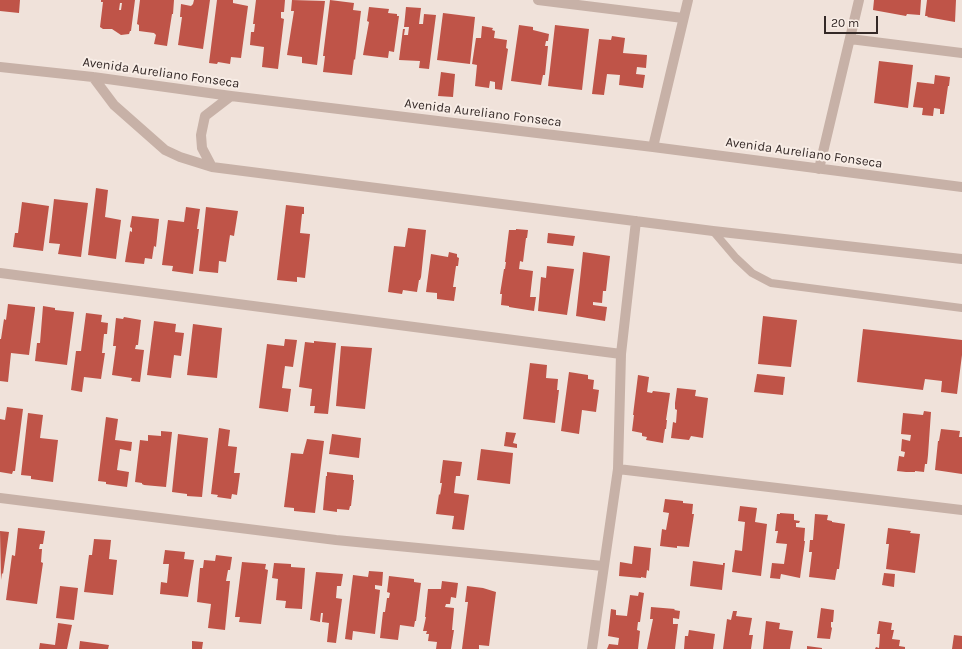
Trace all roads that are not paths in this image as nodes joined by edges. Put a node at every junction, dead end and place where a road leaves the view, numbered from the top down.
1 (538, 0) edge
2 (688, 0) edge
3 (859, 0) edge
4 (683, 18) junction
5 (850, 39) junction
6 (962, 53) edge
7 (0, 67) edge
8 (93, 77) junction
9 (231, 96) junction
10 (653, 147) junction
11 (212, 167) junction
12 (819, 169) junction
13 (962, 187) edge
14 (636, 221) junction
15 (713, 231) junction
16 (962, 259) edge
17 (0, 273) edge
18 (962, 308) edge
19 (621, 354) junction
20 (618, 469) junction
21 (0, 498) edge
22 (962, 510) edge
23 (603, 566) junction
24 (592, 649) edge

1 - 4 street
2 - 4 street
3 - 5 street
4 - 10 street
5 - 6 street
5 - 12 street
7 - 8 street, Avenida Aureliano Fonseca
8 - 9 street, Avenida Aureliano Fonseca
8 - 11 street
9 - 10 street, Avenida Aureliano Fonseca
9 - 11 street
10 - 12 street, Avenida Aureliano Fonseca
11 - 14 street
12 - 13 street, Avenida Aureliano Fonseca
14 - 15 street
14 - 19 street
15 - 16 street
15 - 18 lane
17 - 19 street
19 - 20 street
20 - 22 street
20 - 23 street
21 - 23 street
23 - 24 street

